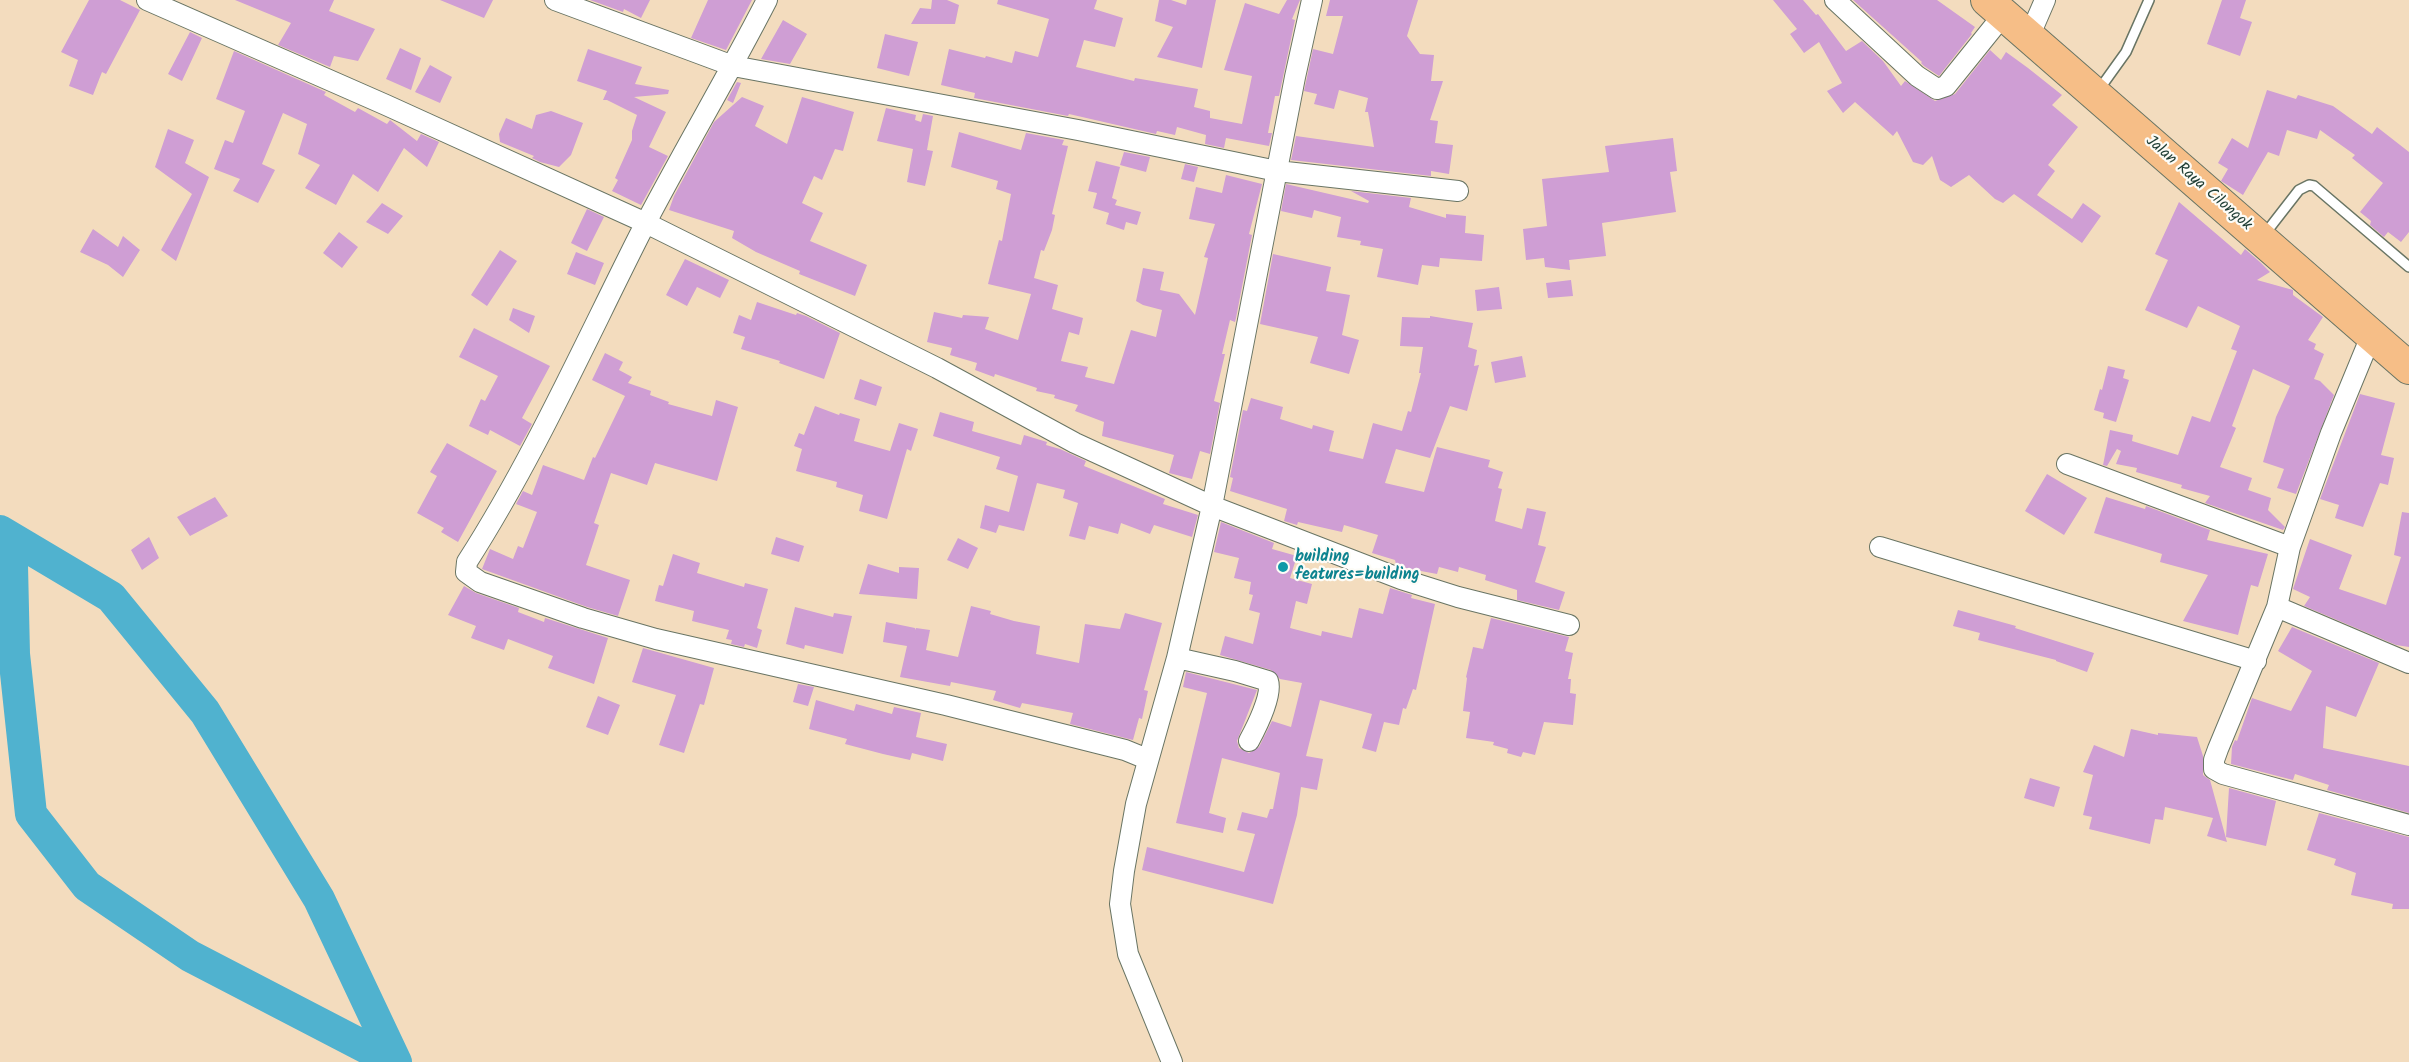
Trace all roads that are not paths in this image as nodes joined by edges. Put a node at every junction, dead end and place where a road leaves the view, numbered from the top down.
1 (147, 0) edge
2 (555, 0) edge
3 (767, 0) edge
4 (1312, 0) edge
5 (1835, 0) edge
6 (2045, 0) edge
7 (2149, 0) edge
8 (1996, 7) edge
9 (2029, 37) junction
10 (733, 66) junction
11 (2095, 96) junction
12 (1277, 171) junction
13 (1458, 191) dead end
14 (646, 223) junction
15 (2261, 239) junction
16 (2409, 267) edge
17 (2371, 336) junction
18 (2409, 367) edge
19 (2067, 464) dead end
20 (1212, 506) junction
21 (2290, 547) junction
22 (1880, 548) dead end
23 (2277, 607) junction
24 (1569, 625) dead end
25 (1177, 658) junction
26 (2256, 661) junction
27 (2409, 663) edge
28 (1249, 741) dead end
29 (1147, 759) junction
30 (2409, 825) edge
31 (1172, 1062) edge

1 - 14 street
2 - 10 street
3 - 10 street
4 - 12 street
5 - 8 street
6 - 9 street
7 - 11 lane
8 - 9 highway, Jalan Raya Cilongok
9 - 11 highway, Jalan Raya Cilongok
10 - 12 street
10 - 14 street
11 - 15 highway, Jalan Raya Cilongok
12 - 13 street
12 - 20 street
14 - 20 street
14 - 29 street
15 - 16 lane
15 - 17 highway, Jalan Raya Cilongok
17 - 18 highway, Jalan Raya Cilongok
17 - 21 street
19 - 21 street
20 - 24 street
20 - 25 street
21 - 23 street
22 - 26 street
23 - 26 street
23 - 27 street
25 - 28 street
25 - 29 street
26 - 30 street
29 - 31 street

